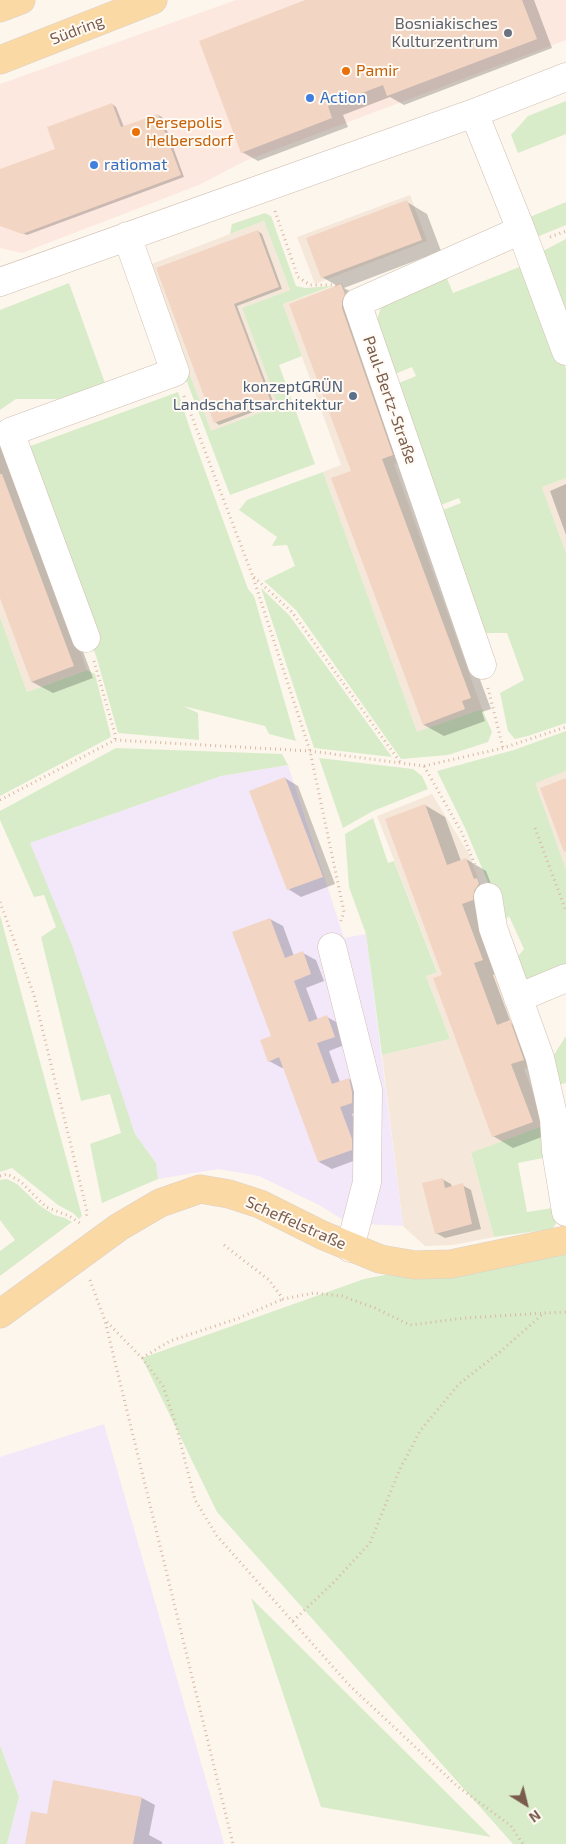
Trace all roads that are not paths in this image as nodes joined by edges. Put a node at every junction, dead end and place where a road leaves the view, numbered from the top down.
1 (21, 0) edge
2 (153, 0) edge
3 (0, 8) edge
4 (0, 60) edge
5 (566, 77) edge
6 (474, 113) junction
7 (521, 230) junction
8 (127, 236) junction
9 (0, 282) edge
10 (566, 351) edge
11 (86, 638) road end
12 (482, 666) road end
13 (488, 897) road end
14 (332, 947) road end
15 (566, 978) edge
16 (518, 998) junction
17 (566, 1212) edge
18 (566, 1240) edge
19 (350, 1248) junction
20 (0, 1314) edge

1 - 3 main road
2 - 4 main road, Südring
5 - 6 street
6 - 7 street
6 - 8 street
7 - 10 street
7 - 12 street, Paul-Bertz-Straße
8 - 9 street
8 - 11 street
13 - 16 street
14 - 19 street
15 - 16 street
16 - 17 street
18 - 19 main road, Scheffelstraße
19 - 20 main road, Scheffelstraße

